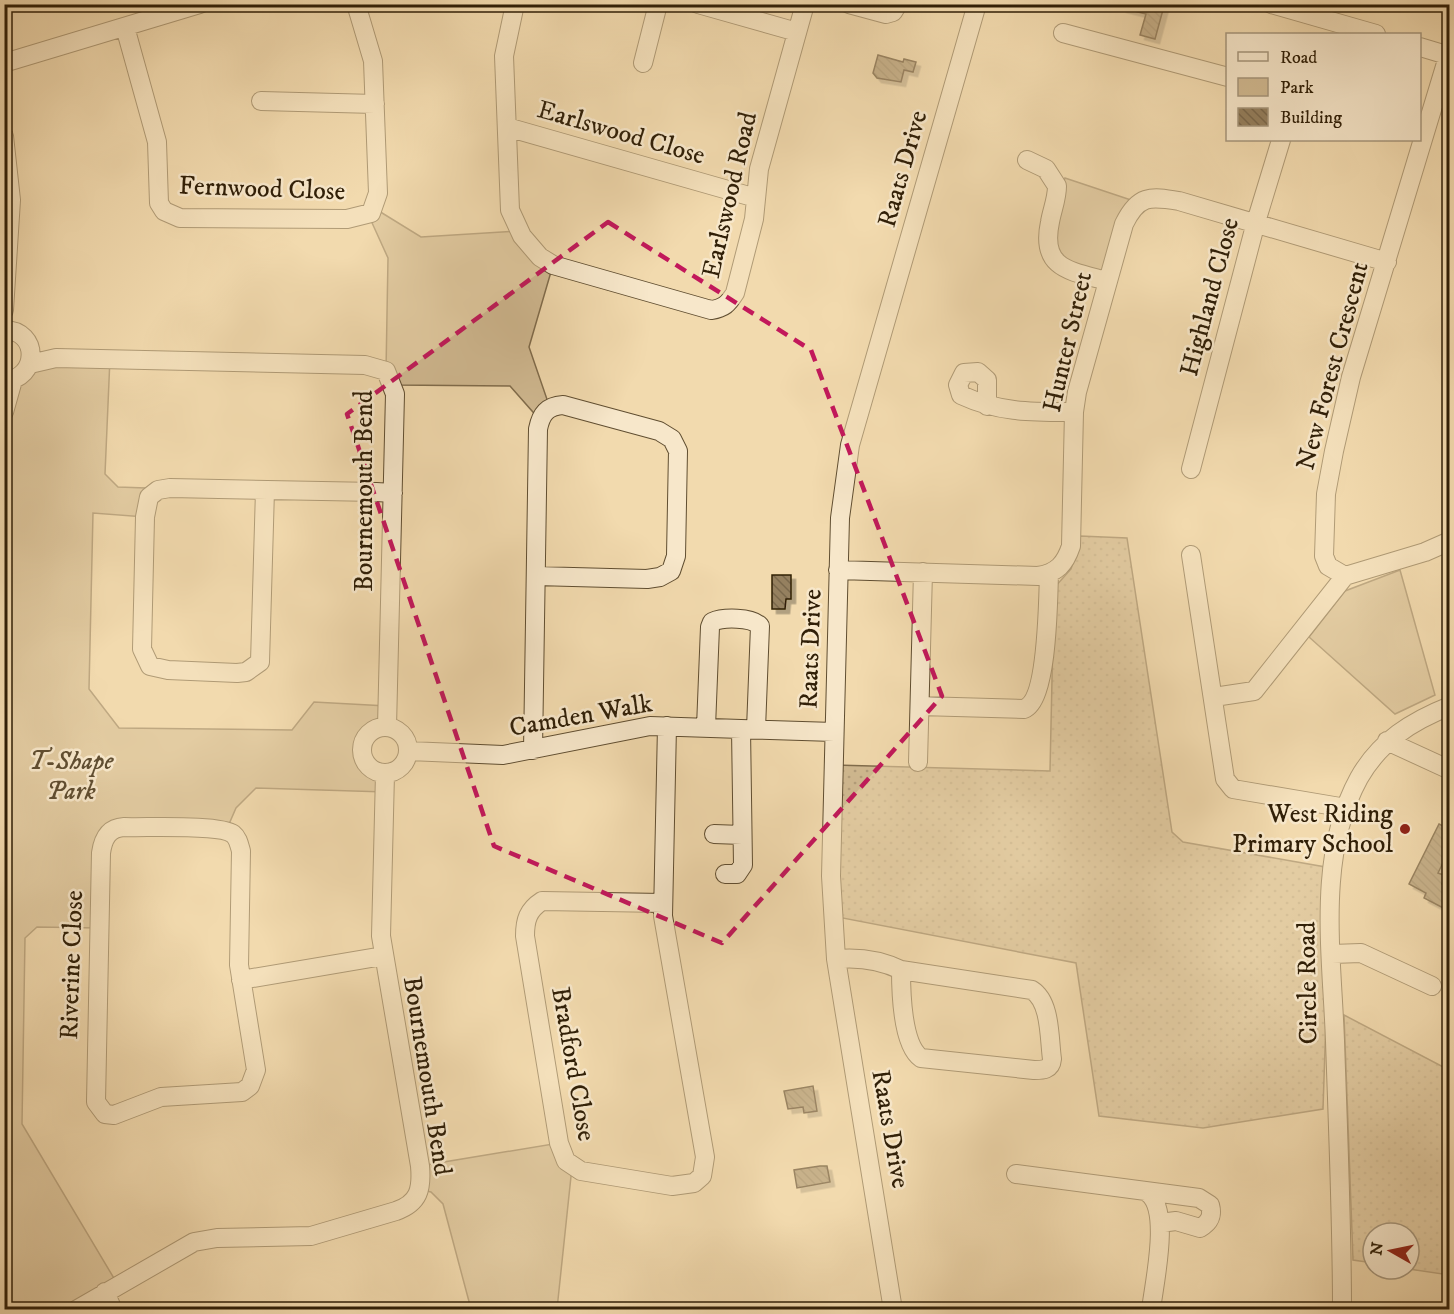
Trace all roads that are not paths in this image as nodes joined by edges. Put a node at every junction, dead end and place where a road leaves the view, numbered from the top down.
1 (200, 4) edge
2 (356, 4) edge
3 (515, 4) edge
4 (658, 4) edge
5 (805, 4) edge
6 (849, 4) edge
7 (898, 4) edge
8 (976, 4) edge
9 (1271, 4) edge
10 (701, 5) edge
11 (125, 27) junction
12 (797, 32) junction
13 (1063, 33) dead end
14 (1372, 33) edge
15 (1421, 47) edge
16 (1449, 54) edge
17 (4, 63) edge
18 (643, 63) dead end
19 (1226, 77) edge
20 (261, 101) dead end
21 (375, 104) junction
22 (507, 127) junction
23 (4, 136) edge
24 (1281, 141) edge
25 (1027, 160) dead end
26 (756, 198) junction
27 (1256, 222) junction
28 (1387, 262) junction
29 (1107, 281) junction
30 (6, 305) edge
31 (10, 331) edge
32 (31, 356) junction
33 (9, 380) edge
34 (987, 406) dead end
35 (4, 412) edge
36 (1074, 412) junction
37 (1191, 469) dead end
38 (266, 490) junction
39 (393, 493) junction
40 (1449, 541) edge
41 (1191, 555) dead end
42 (838, 570) junction
43 (923, 572) junction
44 (1049, 574) junction
45 (536, 576) junction
46 (1345, 576) junction
47 (1214, 697) junction
48 (920, 706) junction
49 (1449, 706) edge
50 (667, 726) junction
51 (387, 727) junction
52 (706, 728) junction
53 (748, 729) junction
54 (834, 732) junction
55 (1387, 741) junction
56 (533, 750) junction
57 (409, 751) junction
58 (918, 762) dead end
59 (1449, 770) edge
60 (385, 774) junction
61 (1346, 808) junction
62 (714, 834) dead end
63 (742, 835) junction
64 (725, 874) dead end
65 (663, 903) junction
66 (1332, 954) junction
67 (383, 956) junction
68 (836, 959) junction
69 (901, 970) junction
70 (241, 980) junction
71 (1432, 986) dead end
72 (1016, 1174) dead end
73 (1148, 1193) junction
74 (1160, 1223) junction
75 (90, 1303) edge
76 (113, 1310) edge
77 (893, 1310) edge
78 (1151, 1310) edge
79 (1342, 1310) edge

1 - 11 street
2 - 21 street, Fernwood Close
3 - 22 street, Earlswood Road
4 - 18 street
5 - 12 street, Earlswood Road
6 - 7 street
8 - 42 street, Raats Drive
9 - 14 street
10 - 12 street
11 - 17 street
11 - 21 street, Fernwood Close
12 - 26 street, Earlswood Road
13 - 19 street
15 - 16 street
16 - 28 street, New Forest Crescent
20 - 21 street
22 - 26 street, Earlswood Close
22 - 26 street, Earlswood Road
23 - 30 street
24 - 27 street, Highland Close
25 - 29 street
27 - 28 street, Hunter Street
27 - 29 street, Hunter Street
27 - 37 street, Highland Close
28 - 46 street, New Forest Crescent
29 - 36 street, Hunter Street
30 - 31 street
31 - 32 street
32 - 33 street
32 - 39 street, Bournemouth Bend
33 - 35 street
34 - 36 street
36 - 44 street, Hunter Street
38 - 38 street
38 - 39 street
39 - 51 street, Bournemouth Bend
40 - 46 street
41 - 47 street
42 - 43 street
42 - 54 street, Raats Drive
43 - 44 street
43 - 48 street
44 - 48 street
45 - 45 street
45 - 56 street
46 - 47 street
47 - 61 street
48 - 58 street
49 - 55 street, Circle Road
50 - 52 street, Camden Walk
50 - 56 street, Camden Walk
50 - 65 street, Bradford Close
51 - 57 street
51 - 60 street
52 - 53 street, Camden Walk
52 - 53 street
53 - 54 street, Camden Walk
53 - 63 street
54 - 68 street, Raats Drive
55 - 59 street
55 - 61 street, Circle Road
56 - 57 street, Camden Walk
57 - 60 street
60 - 67 street, Bournemouth Bend
61 - 66 street, Circle Road
62 - 63 street
63 - 64 street
65 - 65 street, Bradford Close
66 - 71 street
66 - 79 street, Circle Road
67 - 70 street
67 - 75 street, Bournemouth Bend
68 - 69 street
68 - 77 street, Raats Drive
69 - 69 street
70 - 70 street, Riverine Close
72 - 73 street
73 - 74 street
73 - 74 street
74 - 78 street
75 - 76 street

